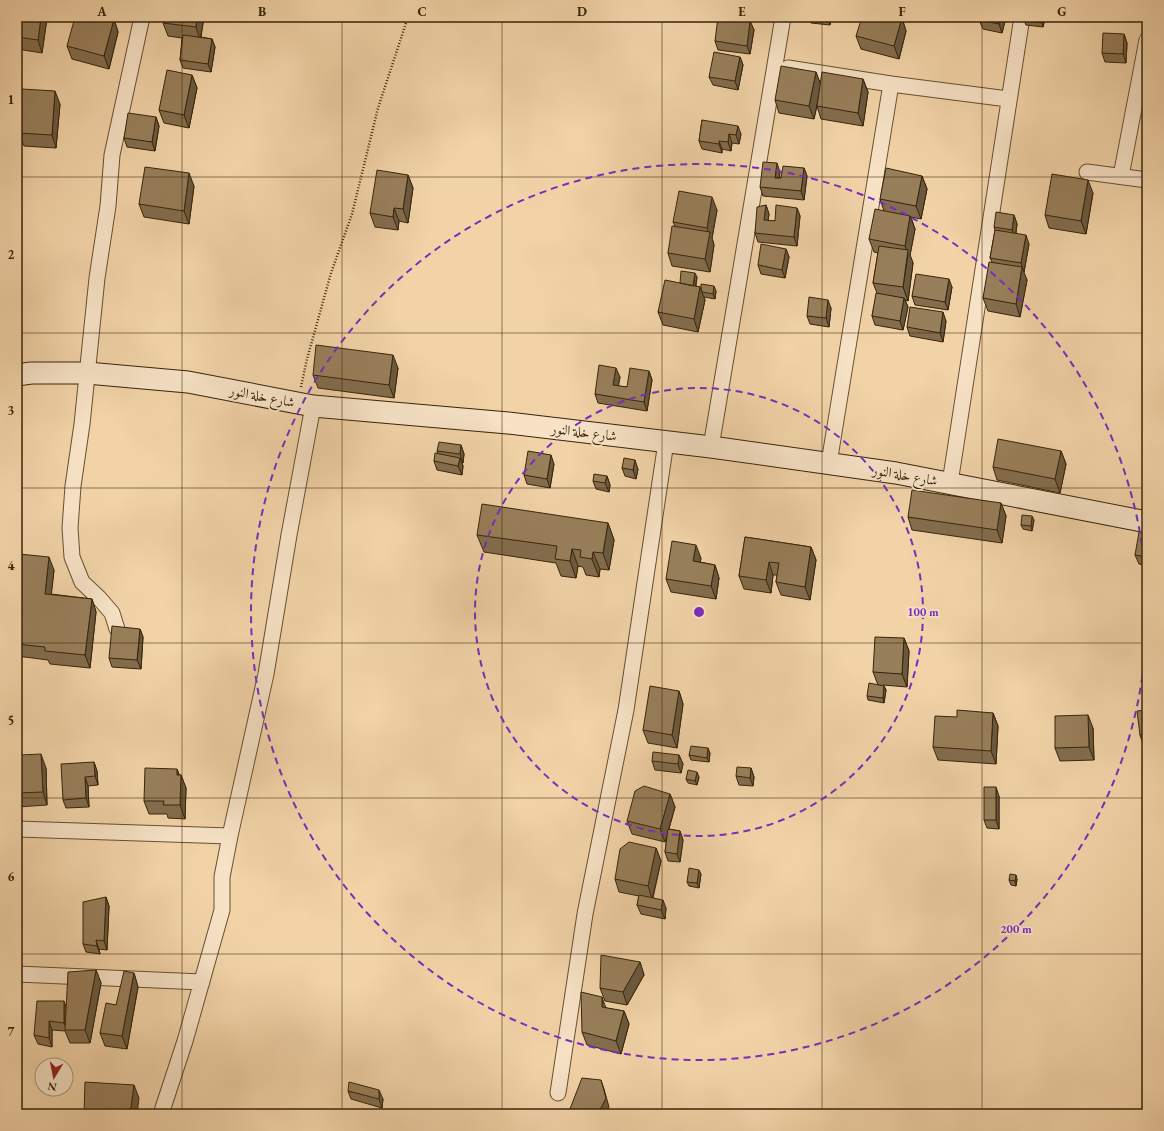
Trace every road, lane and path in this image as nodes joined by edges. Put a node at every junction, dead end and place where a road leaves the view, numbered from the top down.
1 (142, 17) edge
2 (408, 17) edge
3 (783, 17) edge
4 (1022, 17) edge
5 (1147, 40) edge
6 (774, 65) junction
7 (891, 84) junction
8 (1008, 99) junction
9 (1087, 172) dead end
10 (1122, 176) junction
11 (1147, 180) edge
12 (87, 373) junction
13 (17, 375) edge
14 (305, 404) junction
15 (666, 442) junction
16 (711, 447) junction
17 (829, 463) junction
18 (950, 483) junction
19 (1147, 522) edge
20 (117, 629) edge
21 (17, 829) edge
22 (230, 836) junction
23 (17, 974) edge
24 (202, 982) junction
25 (558, 1093) dead end
26 (161, 1114) edge

1 - 12 street
2 - 14 path
3 - 6 street
4 - 8 street
5 - 10 street
6 - 7 street
6 - 16 street
7 - 8 street
7 - 17 street
8 - 18 street
9 - 10 street
10 - 11 street
12 - 13 street, شارع خلة النور
12 - 14 street, شارع خلة النور
12 - 20 street
14 - 15 street, شارع خلة النور
14 - 22 street
15 - 16 street, شارع خلة النور
15 - 25 street
16 - 17 street, شارع خلة النور
17 - 18 street, شارع خلة النور
18 - 19 street, شارع خلة النور
21 - 22 street
22 - 24 street
23 - 24 street
24 - 26 street

